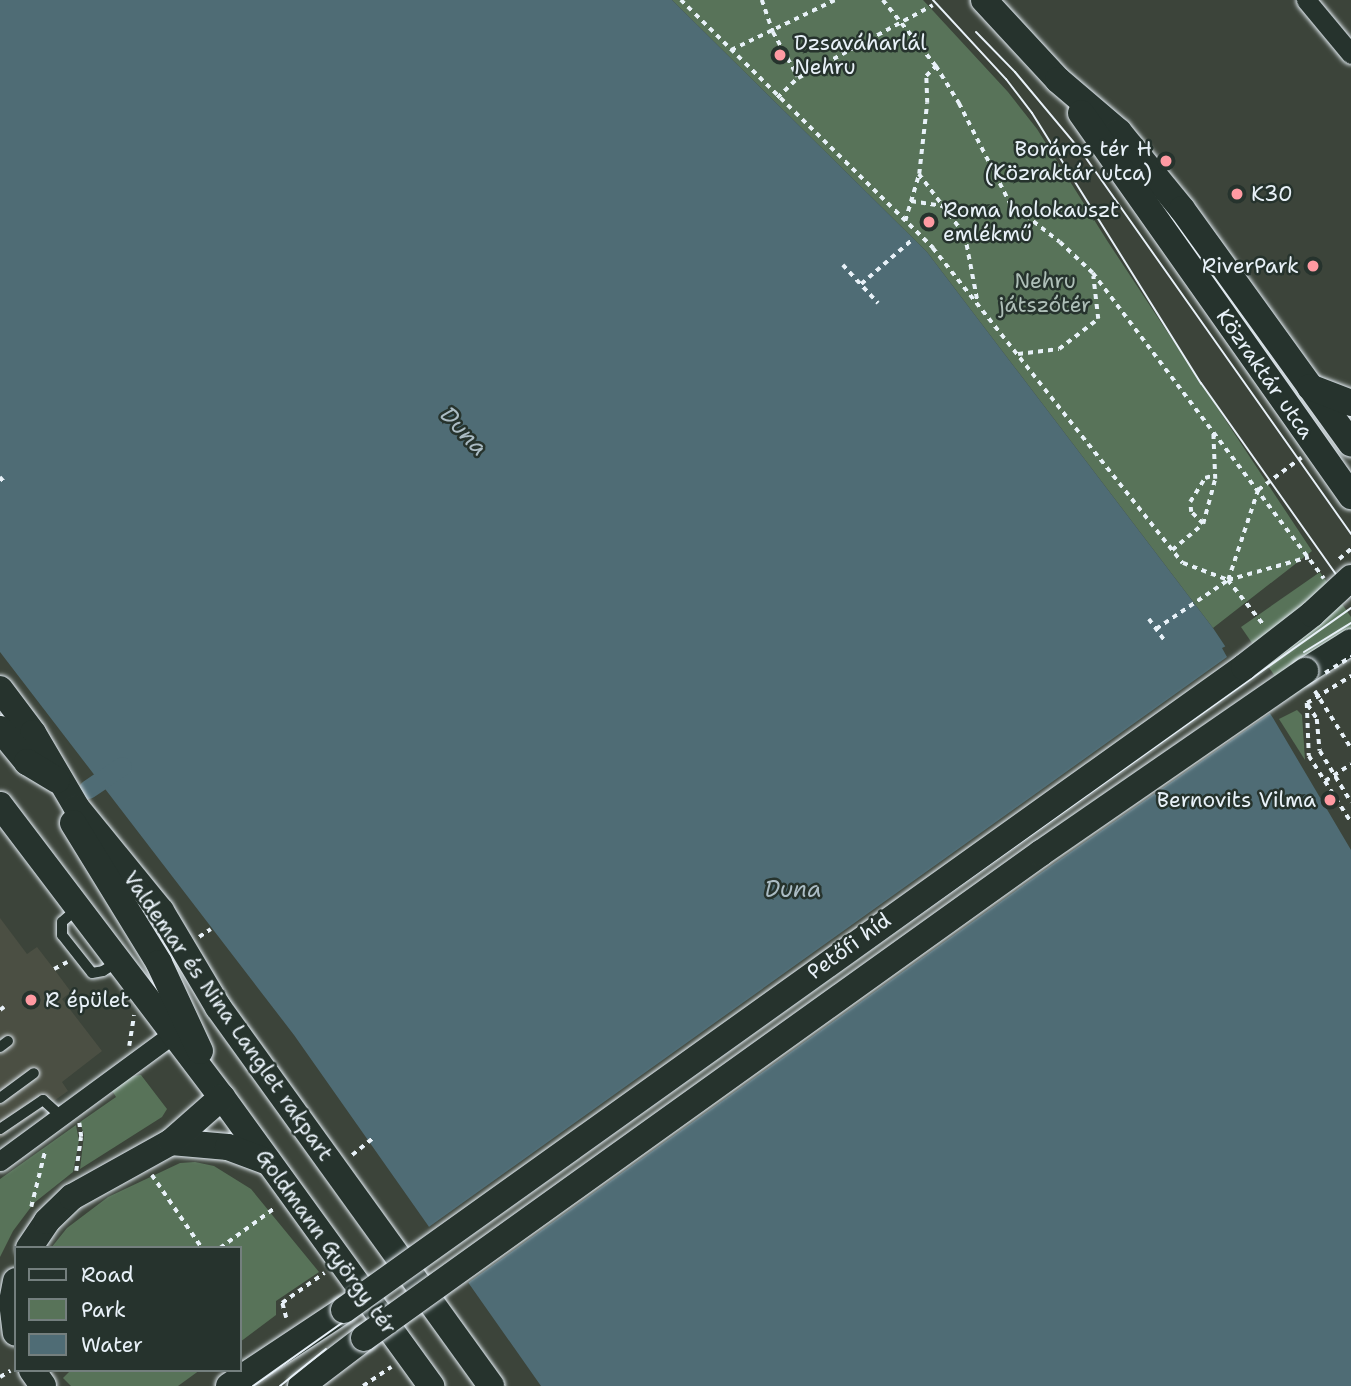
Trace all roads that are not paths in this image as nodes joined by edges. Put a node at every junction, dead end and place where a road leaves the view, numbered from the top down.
1 (984, 0) edge
2 (1306, 0) edge
3 (1351, 54) edge
4 (1058, 80) junction
5 (1182, 209) junction
6 (1158, 224) junction
7 (1310, 387) junction
8 (1351, 403) edge
9 (1351, 443) edge
10 (1310, 452) junction
11 (1351, 454) edge
12 (1351, 496) edge
13 (1340, 583) edge
14 (1351, 642) edge
15 (0, 689) edge
16 (0, 729) edge
17 (59, 782) junction
18 (0, 805) edge
19 (173, 1034) junction
20 (34, 1073) dead end
21 (222, 1097) junction
22 (0, 1098) edge
23 (61, 1116) junction
24 (0, 1129) edge
25 (171, 1142) junction
26 (0, 1161) edge
27 (270, 1163) junction
28 (30, 1246) edge
29 (14, 1292) edge
30 (14, 1318) edge
31 (26, 1372) edge
32 (43, 1386) edge
33 (229, 1386) edge
34 (301, 1386) edge
35 (431, 1386) edge
36 (491, 1386) edge

1 - 4 main road, Közraktár utca
2 - 3 street
4 - 5 main road, Közraktár utca
4 - 6 main road, Közraktár utca
5 - 6 lane
5 - 7 main road, Közraktár utca
6 - 10 main road, Közraktár utca
7 - 8 main road
7 - 9 main road, Közraktár utca
10 - 11 main road
10 - 12 main road, Közraktár utca
13 - 33 main road, Petőfi híd, bridge
14 - 34 main road, Petőfi híd, bridge
15 - 17 main road, Valdemar és Nina Langlet rakpart
16 - 17 main road
17 - 21 main road
17 - 36 main road, Valdemar és Nina Langlet rakpart
18 - 19 main road
19 - 21 main road
19 - 23 street
20 - 22 lane
21 - 25 main road
21 - 27 main road, Goldmann György tér
23 - 24 lane
23 - 26 street
25 - 27 main road
25 - 28 main road
27 - 35 main road, Goldmann György tér
29 - 30 main road
31 - 32 main road

